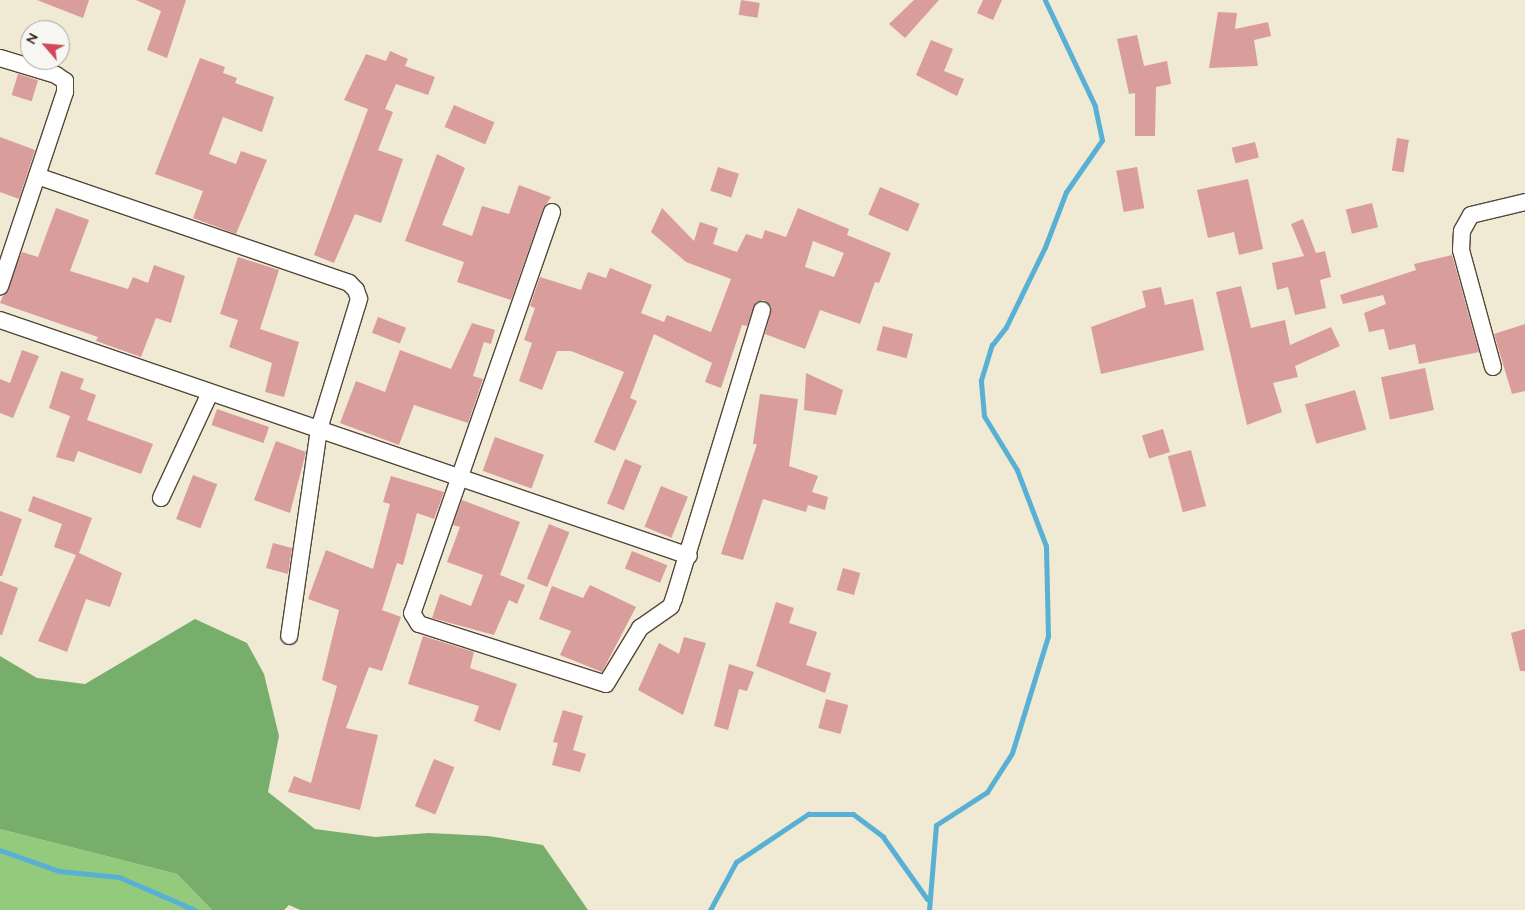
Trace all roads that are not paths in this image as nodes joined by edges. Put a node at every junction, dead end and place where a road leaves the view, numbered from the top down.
1 (0, 58) edge
2 (37, 176) junction
3 (1525, 202) edge
4 (552, 212) dead end
5 (0, 286) edge
6 (762, 310) dead end
7 (0, 320) edge
8 (1493, 367) dead end
9 (210, 393) junction
10 (319, 429) junction
11 (461, 476) junction
12 (161, 498) dead end
13 (689, 556) junction
14 (289, 636) dead end

1 - 2 street
2 - 5 street
2 - 10 street
3 - 8 street
4 - 11 street
6 - 13 street
7 - 9 street
9 - 10 street
9 - 12 street
10 - 11 street
10 - 14 street
11 - 13 street
11 - 13 street

